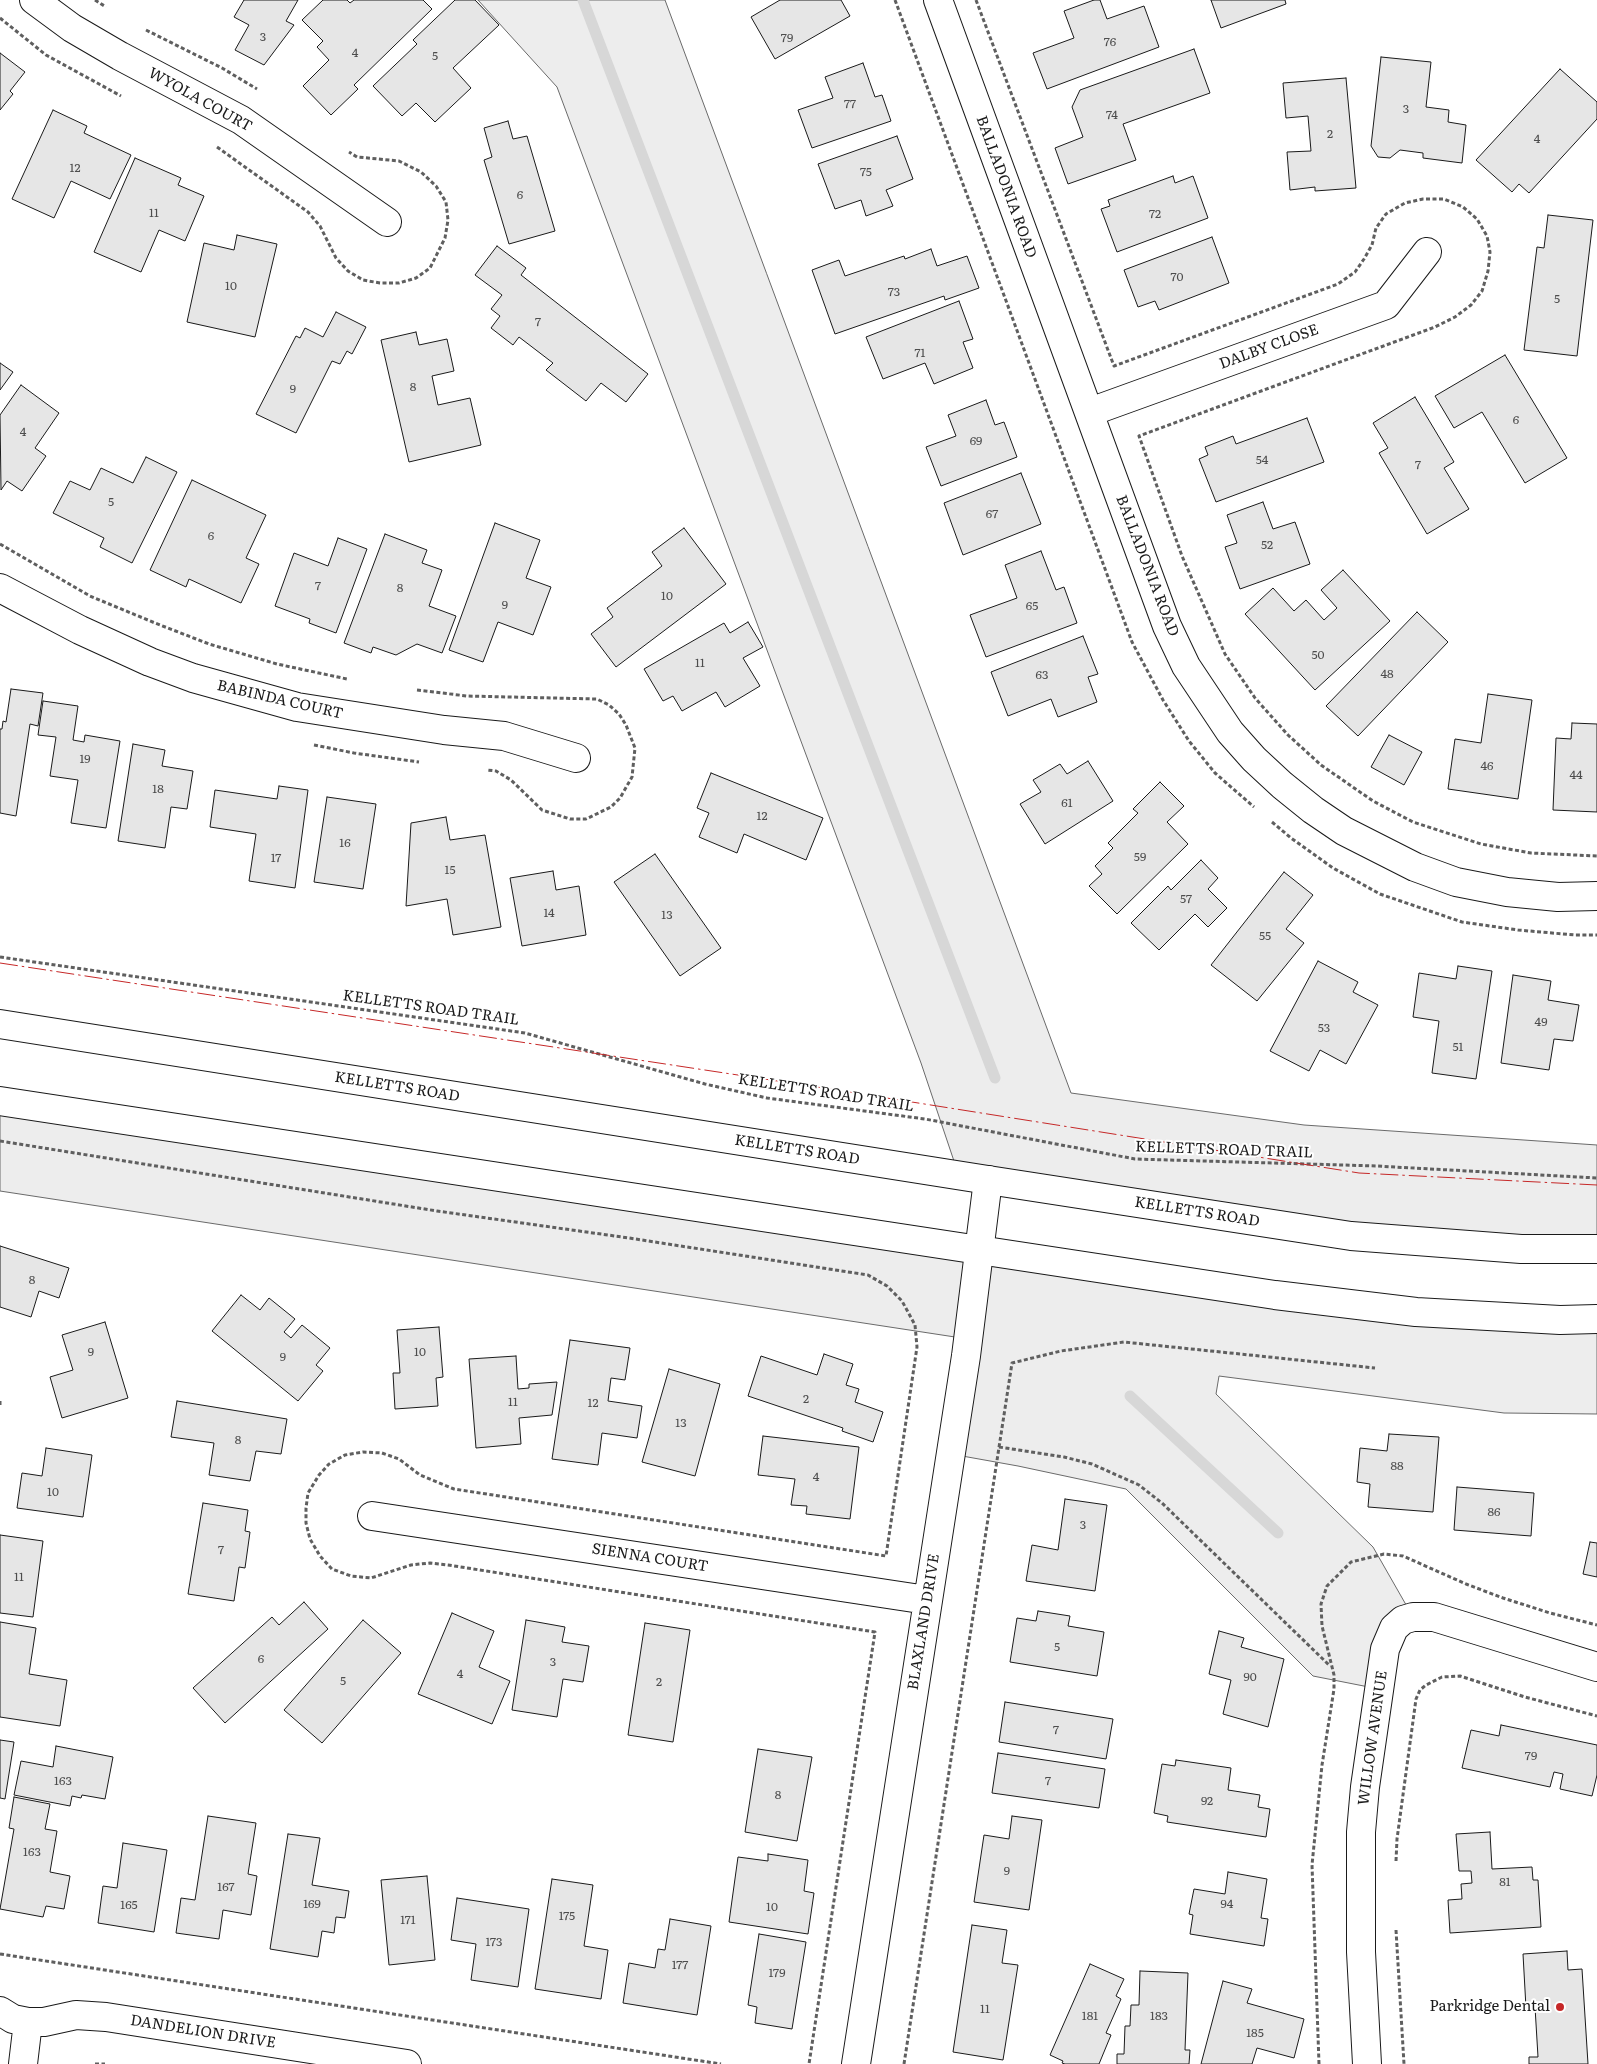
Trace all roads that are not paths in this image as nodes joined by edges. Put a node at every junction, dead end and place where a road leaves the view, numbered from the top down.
1 (34, 0) edge
2 (938, 0) edge
3 (387, 222) dead end
4 (1427, 252) dead end
5 (1090, 412) junction
6 (0, 588) edge
7 (576, 758) dead end
8 (1597, 896) edge
9 (0, 1024) edge
10 (0, 1101) edge
11 (988, 1180) junction
12 (1597, 1249) edge
13 (980, 1251) junction
14 (1597, 1319) edge
15 (372, 1516) dead end
16 (927, 1600) junction
17 (1597, 1667) edge
18 (0, 2011) edge
19 (28, 2022) junction
20 (23, 2064) edge
21 (407, 2064) edge
22 (856, 2064) edge
23 (1367, 2064) edge

1 - 3 street, WYOLA COURT
2 - 5 street, BALLADONIA ROAD
4 - 5 street, DALBY CLOSE
5 - 8 street, BALLADONIA ROAD
6 - 7 street, BABINDA COURT
9 - 11 street, KELLETTS ROAD
10 - 13 street
11 - 12 street, KELLETTS ROAD
11 - 13 street, BLAXLAND DRIVE
13 - 14 street
13 - 16 street, BLAXLAND DRIVE
15 - 16 street, SIENNA COURT
16 - 22 street, BLAXLAND DRIVE
17 - 23 street, WILLOW AVENUE
18 - 19 street, DANDELION DRIVE
19 - 20 street
19 - 21 street, DANDELION DRIVE

